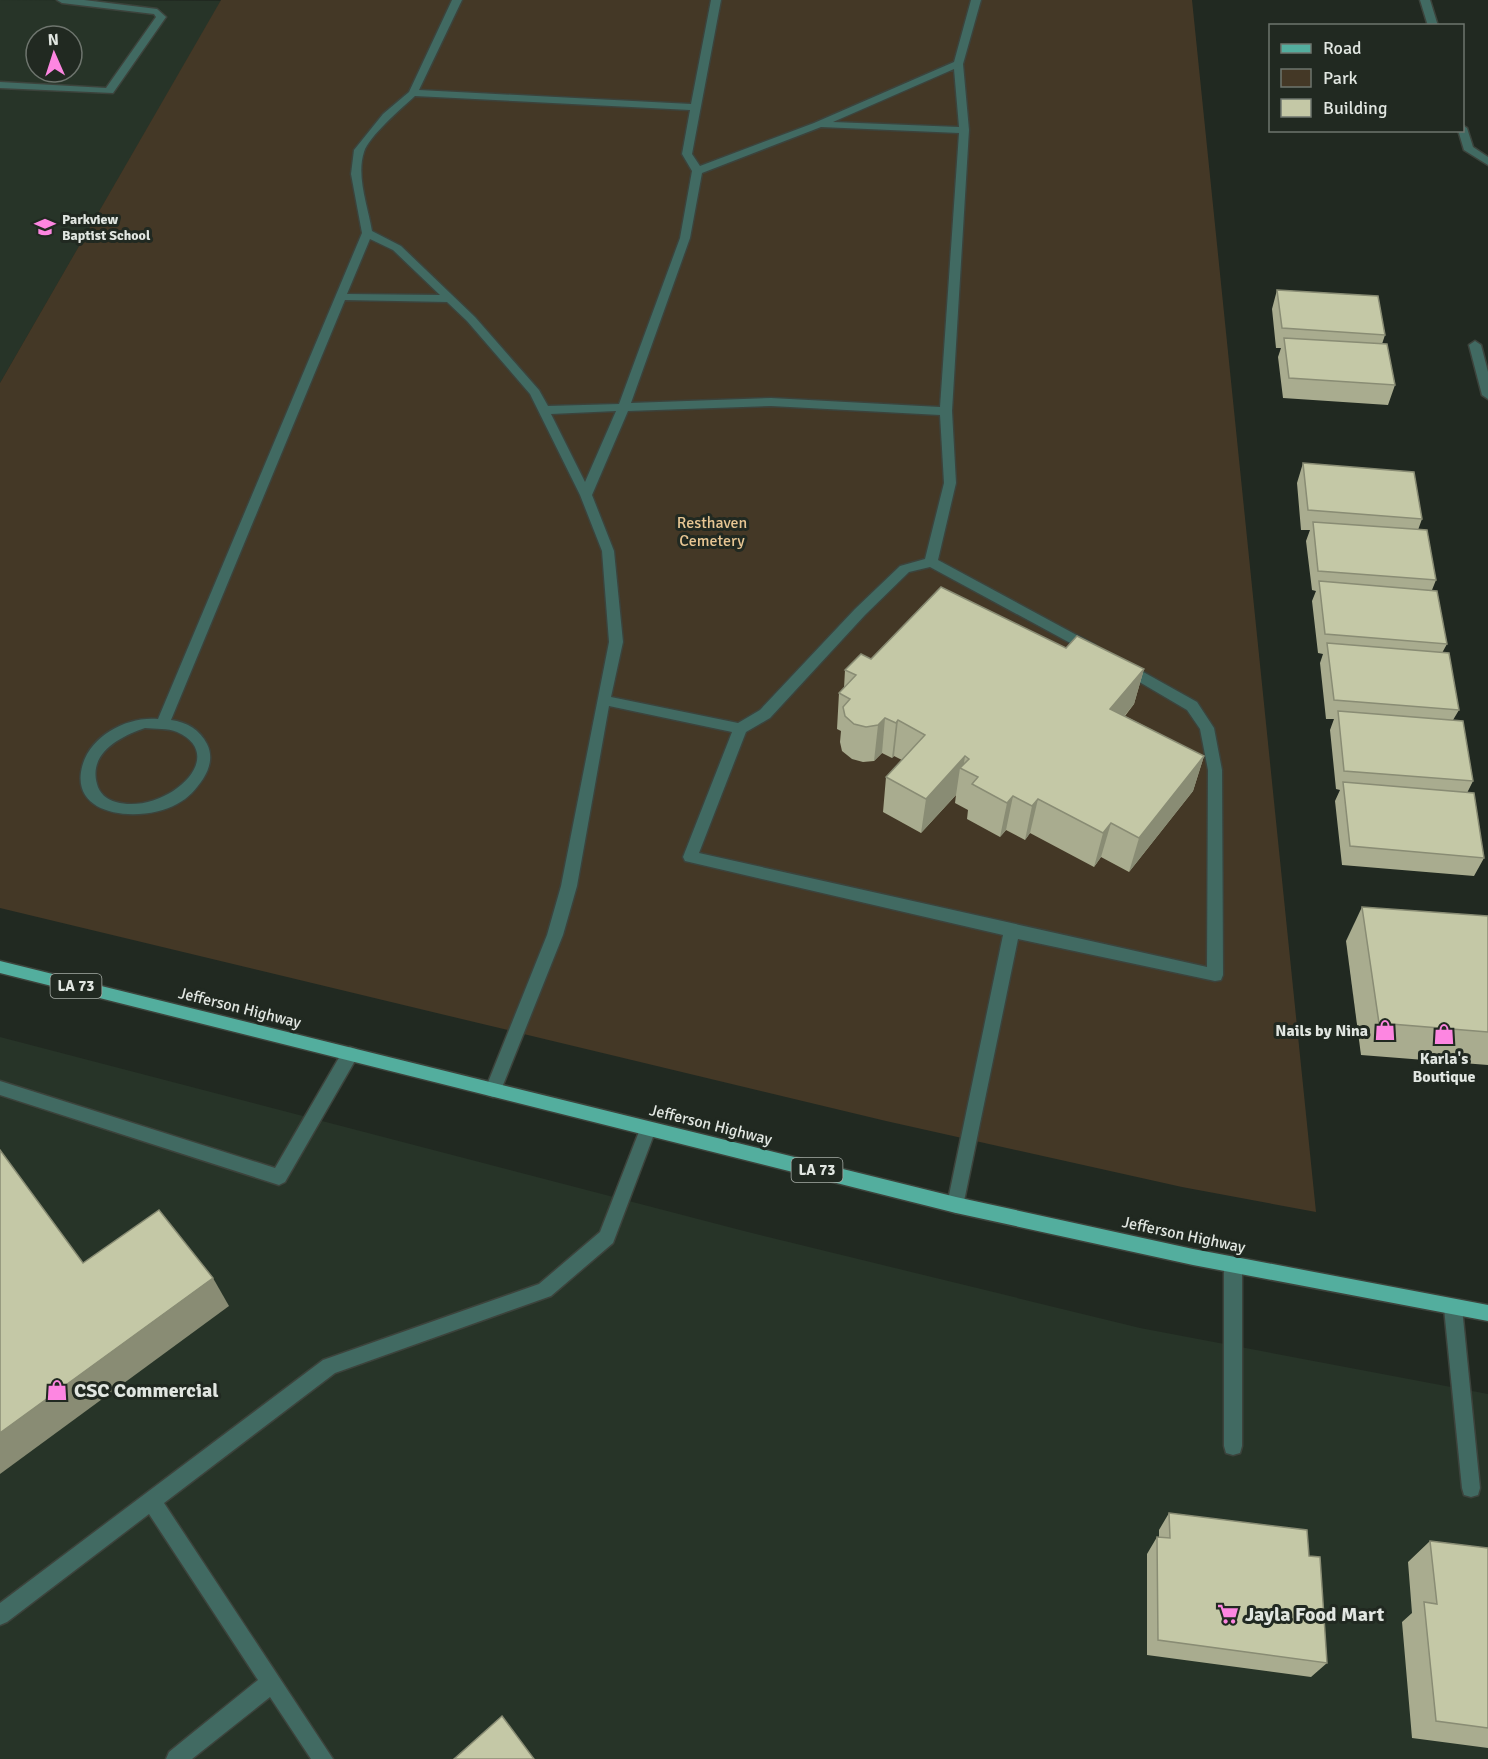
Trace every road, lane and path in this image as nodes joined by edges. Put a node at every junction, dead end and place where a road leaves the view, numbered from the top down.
1 (62, 0) edge
2 (457, 0) edge
3 (716, 0) edge
4 (976, 0) edge
5 (1425, 0) edge
6 (1432, 24) edge
7 (958, 64) junction
8 (0, 85) edge
9 (413, 93) junction
10 (694, 107) junction
11 (818, 124) junction
12 (964, 130) junction
13 (1463, 132) edge
14 (1488, 162) edge
15 (697, 171) junction
16 (368, 233) junction
17 (340, 297) junction
18 (450, 298) junction
19 (1475, 345) dead end
20 (1488, 395) edge
21 (623, 408) junction
22 (544, 410) junction
23 (946, 411) junction
24 (586, 495) junction
25 (931, 562) junction
26 (603, 700) junction
27 (163, 723) junction
28 (740, 729) junction
29 (1012, 931) junction
30 (0, 967) edge
31 (350, 1054) junction
32 (0, 1088) edge
33 (493, 1090) junction
34 (648, 1128) junction
35 (956, 1205) junction
36 (1233, 1265) junction
37 (1453, 1308) junction
38 (1488, 1313) edge
39 (1233, 1446) dead end
40 (1472, 1488) dead end
41 (151, 1500) junction
42 (0, 1615) edge
43 (272, 1682) junction
44 (176, 1759) edge
45 (323, 1759) edge

1 - 8 street
2 - 9 street
3 - 10 street
4 - 7 street
5 - 6 street
7 - 11 street
7 - 12 street
9 - 10 street
9 - 16 street
10 - 15 street
11 - 12 street
11 - 15 street
12 - 23 street
13 - 14 street
15 - 21 street
16 - 17 street
16 - 18 street
17 - 18 street
17 - 27 street
18 - 22 street
19 - 20 street
21 - 22 street
21 - 23 street
21 - 24 street
22 - 24 street
23 - 25 street
24 - 26 street
25 - 28 street
25 - 29 street
26 - 28 street
26 - 33 street
27 - 27 street
28 - 29 street
29 - 35 street
30 - 31 main road, Jefferson Highway / LA 73
31 - 32 street
31 - 33 main road, Jefferson Highway / LA 73
33 - 34 main road, Jefferson Highway / LA 73
34 - 35 main road, Jefferson Highway / LA 73
34 - 41 street
35 - 36 main road, Jefferson Highway / LA 73
36 - 37 main road, Jefferson Highway / LA 73
36 - 39 street
37 - 38 main road, Jefferson Highway / LA 73
37 - 40 street
41 - 42 street
41 - 43 street
43 - 44 street
43 - 45 street

